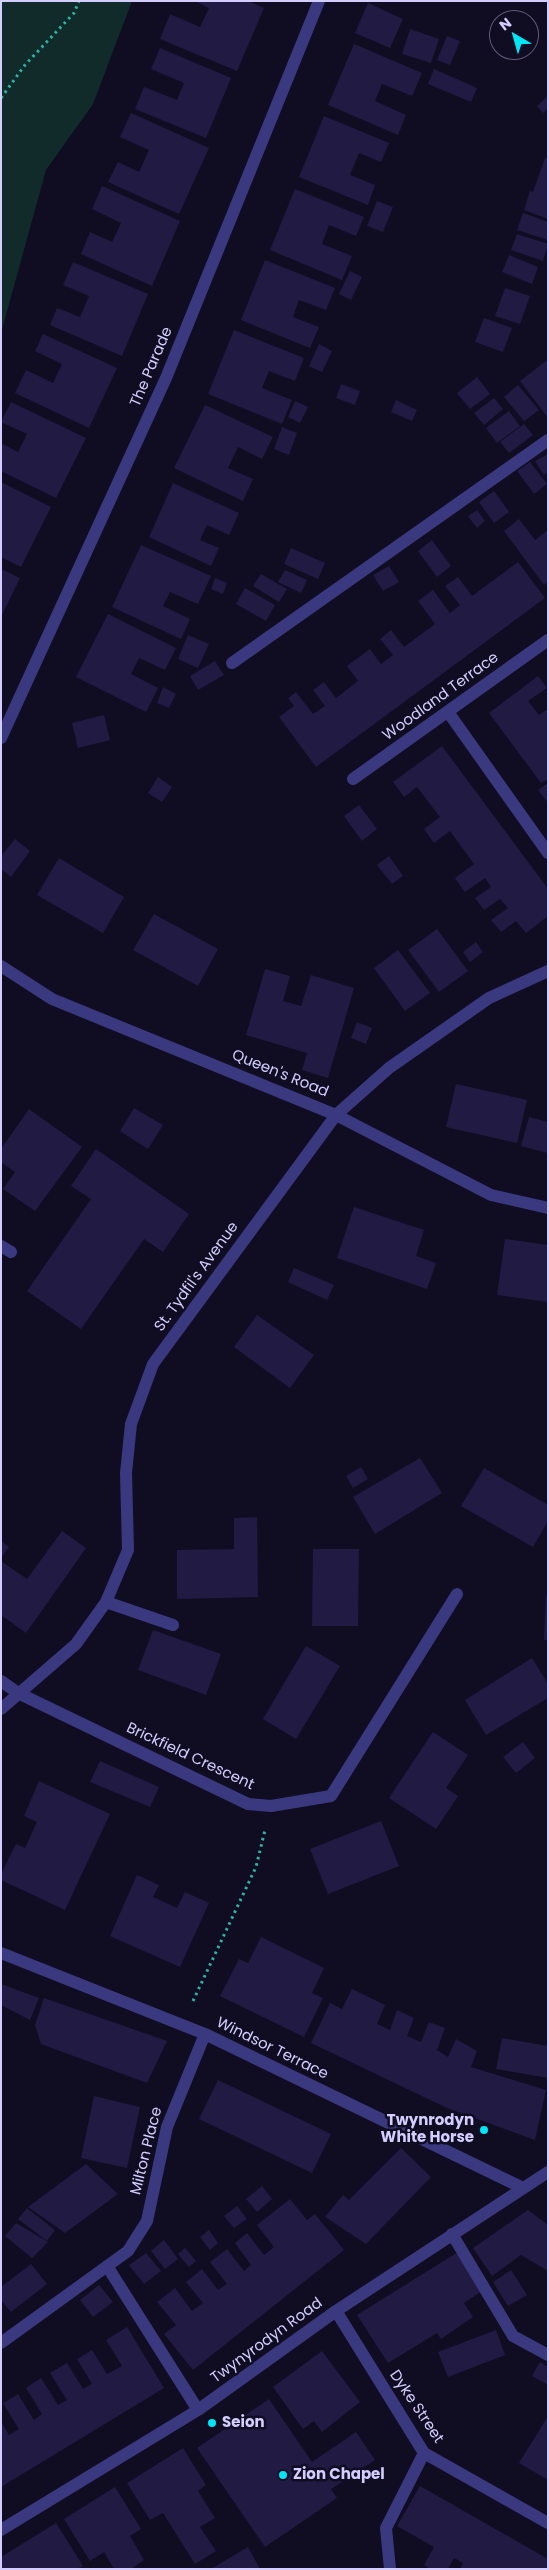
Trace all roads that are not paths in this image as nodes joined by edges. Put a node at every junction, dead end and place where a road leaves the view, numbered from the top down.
1 (319, 1) edge
2 (548, 440) edge
3 (548, 640) edge
4 (232, 663) dead end
5 (448, 712) junction
6 (1, 738) edge
7 (353, 779) dead end
8 (548, 853) edge
9 (1, 966) edge
10 (548, 971) edge
11 (336, 1115) junction
12 (548, 1208) edge
13 (456, 1594) dead end
14 (106, 1602) junction
15 (173, 1625) dead end
16 (1, 1680) edge
17 (18, 1693) junction
18 (1, 1709) edge
19 (1, 1953) edge
20 (205, 2034) junction
21 (548, 2172) edge
22 (523, 2188) junction
23 (452, 2234) junction
24 (107, 2266) junction
25 (336, 2311) junction
26 (1, 2343) edge
27 (548, 2354) edge
28 (198, 2410) junction
29 (424, 2453) junction
30 (548, 2523) edge
31 (1, 2530) edge
32 (390, 2569) edge

1 - 6 street, The Parade
2 - 4 street
3 - 5 street, Woodland Terrace
5 - 7 street, Woodland Terrace
5 - 8 street
9 - 11 street, Queen's Road
10 - 11 street, St. Tydfil's Avenue
11 - 12 street, Queen's Road
11 - 14 street, St. Tydfil's Avenue
13 - 17 street, Brickfield Crescent
14 - 15 street
14 - 17 street, St. Tydfil's Avenue
16 - 17 street, Brickfield Crescent
17 - 18 street, St. Tydfil's Avenue
19 - 20 street, Windsor Terrace
20 - 22 street, Windsor Terrace
20 - 24 street, Milton Place
21 - 22 street, Twynyrodyn Road
22 - 23 street, Twynyrodyn Road
23 - 25 street, Twynyrodyn Road
23 - 27 street
24 - 26 street, Milton Place
24 - 28 street
25 - 28 street, Twynyrodyn Road
25 - 29 street, Dyke Street
28 - 31 street, Twynyrodyn Road
29 - 30 street, Dyke Street
29 - 32 street

